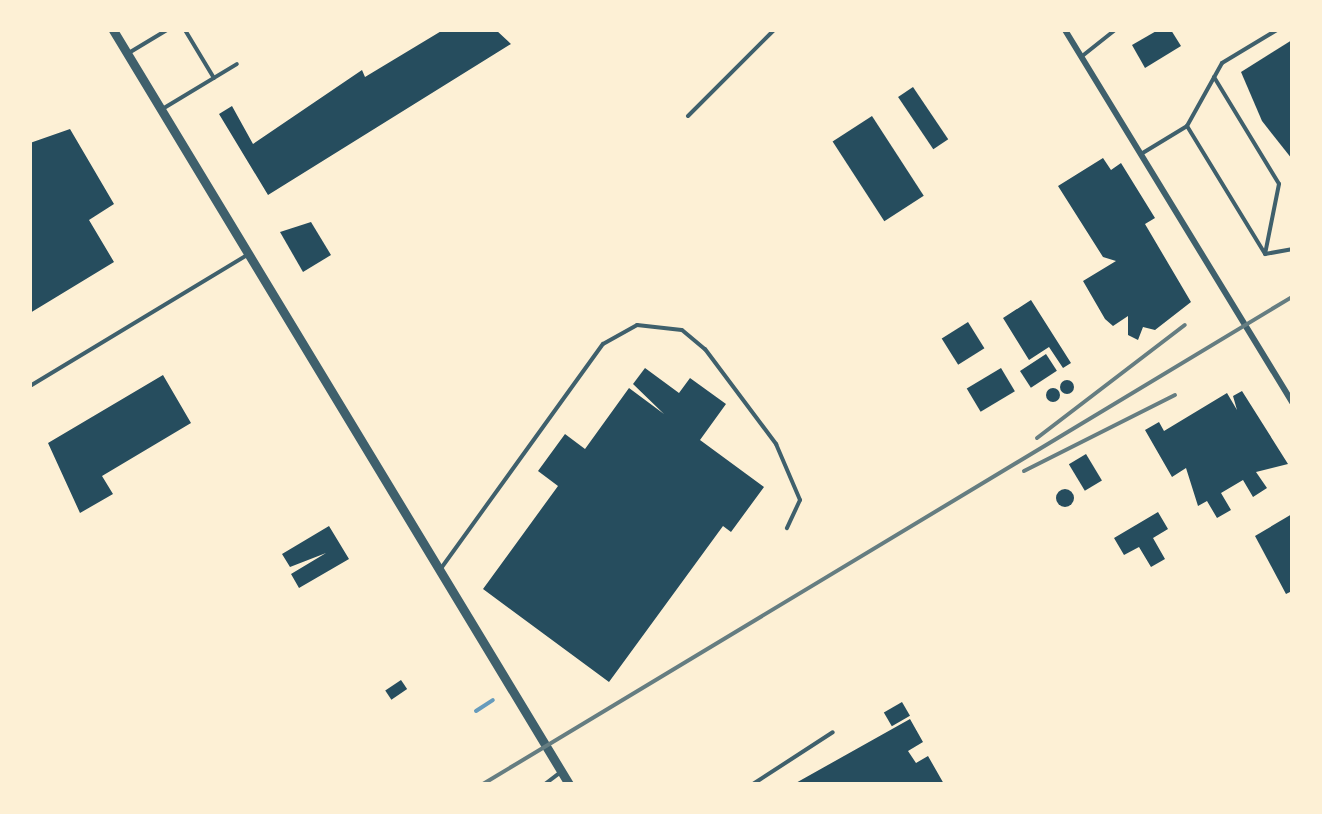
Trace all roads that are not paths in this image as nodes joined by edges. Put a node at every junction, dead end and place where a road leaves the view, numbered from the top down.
1 (112, 30) edge
2 (167, 30) edge
3 (185, 30) edge
4 (774, 30) edge
5 (1065, 30) edge
6 (1115, 30) edge
7 (1276, 30) edge
8 (127, 54) junction
9 (1081, 57) junction
10 (237, 64) dead end
11 (1214, 77) junction
12 (214, 78) junction
13 (160, 111) junction
14 (688, 116) dead end
15 (1187, 126) junction
16 (1141, 154) junction
17 (1292, 249) edge
18 (1265, 254) junction
19 (247, 256) junction
20 (30, 386) edge
21 (1292, 402) edge
22 (787, 528) dead end
23 (439, 570) junction
24 (833, 732) dead end
25 (562, 772) junction
26 (544, 784) edge
27 (569, 784) edge
28 (753, 784) edge

1 - 8 street
2 - 8 lane
3 - 12 lane
4 - 14 lane
5 - 9 street
6 - 9 lane
7 - 11 lane
8 - 13 street
9 - 16 street
10 - 12 lane
11 - 15 lane
11 - 18 lane
12 - 13 lane
13 - 19 street
15 - 16 lane
15 - 18 lane
16 - 21 street
17 - 18 lane
19 - 20 lane
19 - 23 street
22 - 23 lane
23 - 25 street
24 - 28 lane
25 - 26 lane
25 - 27 street

